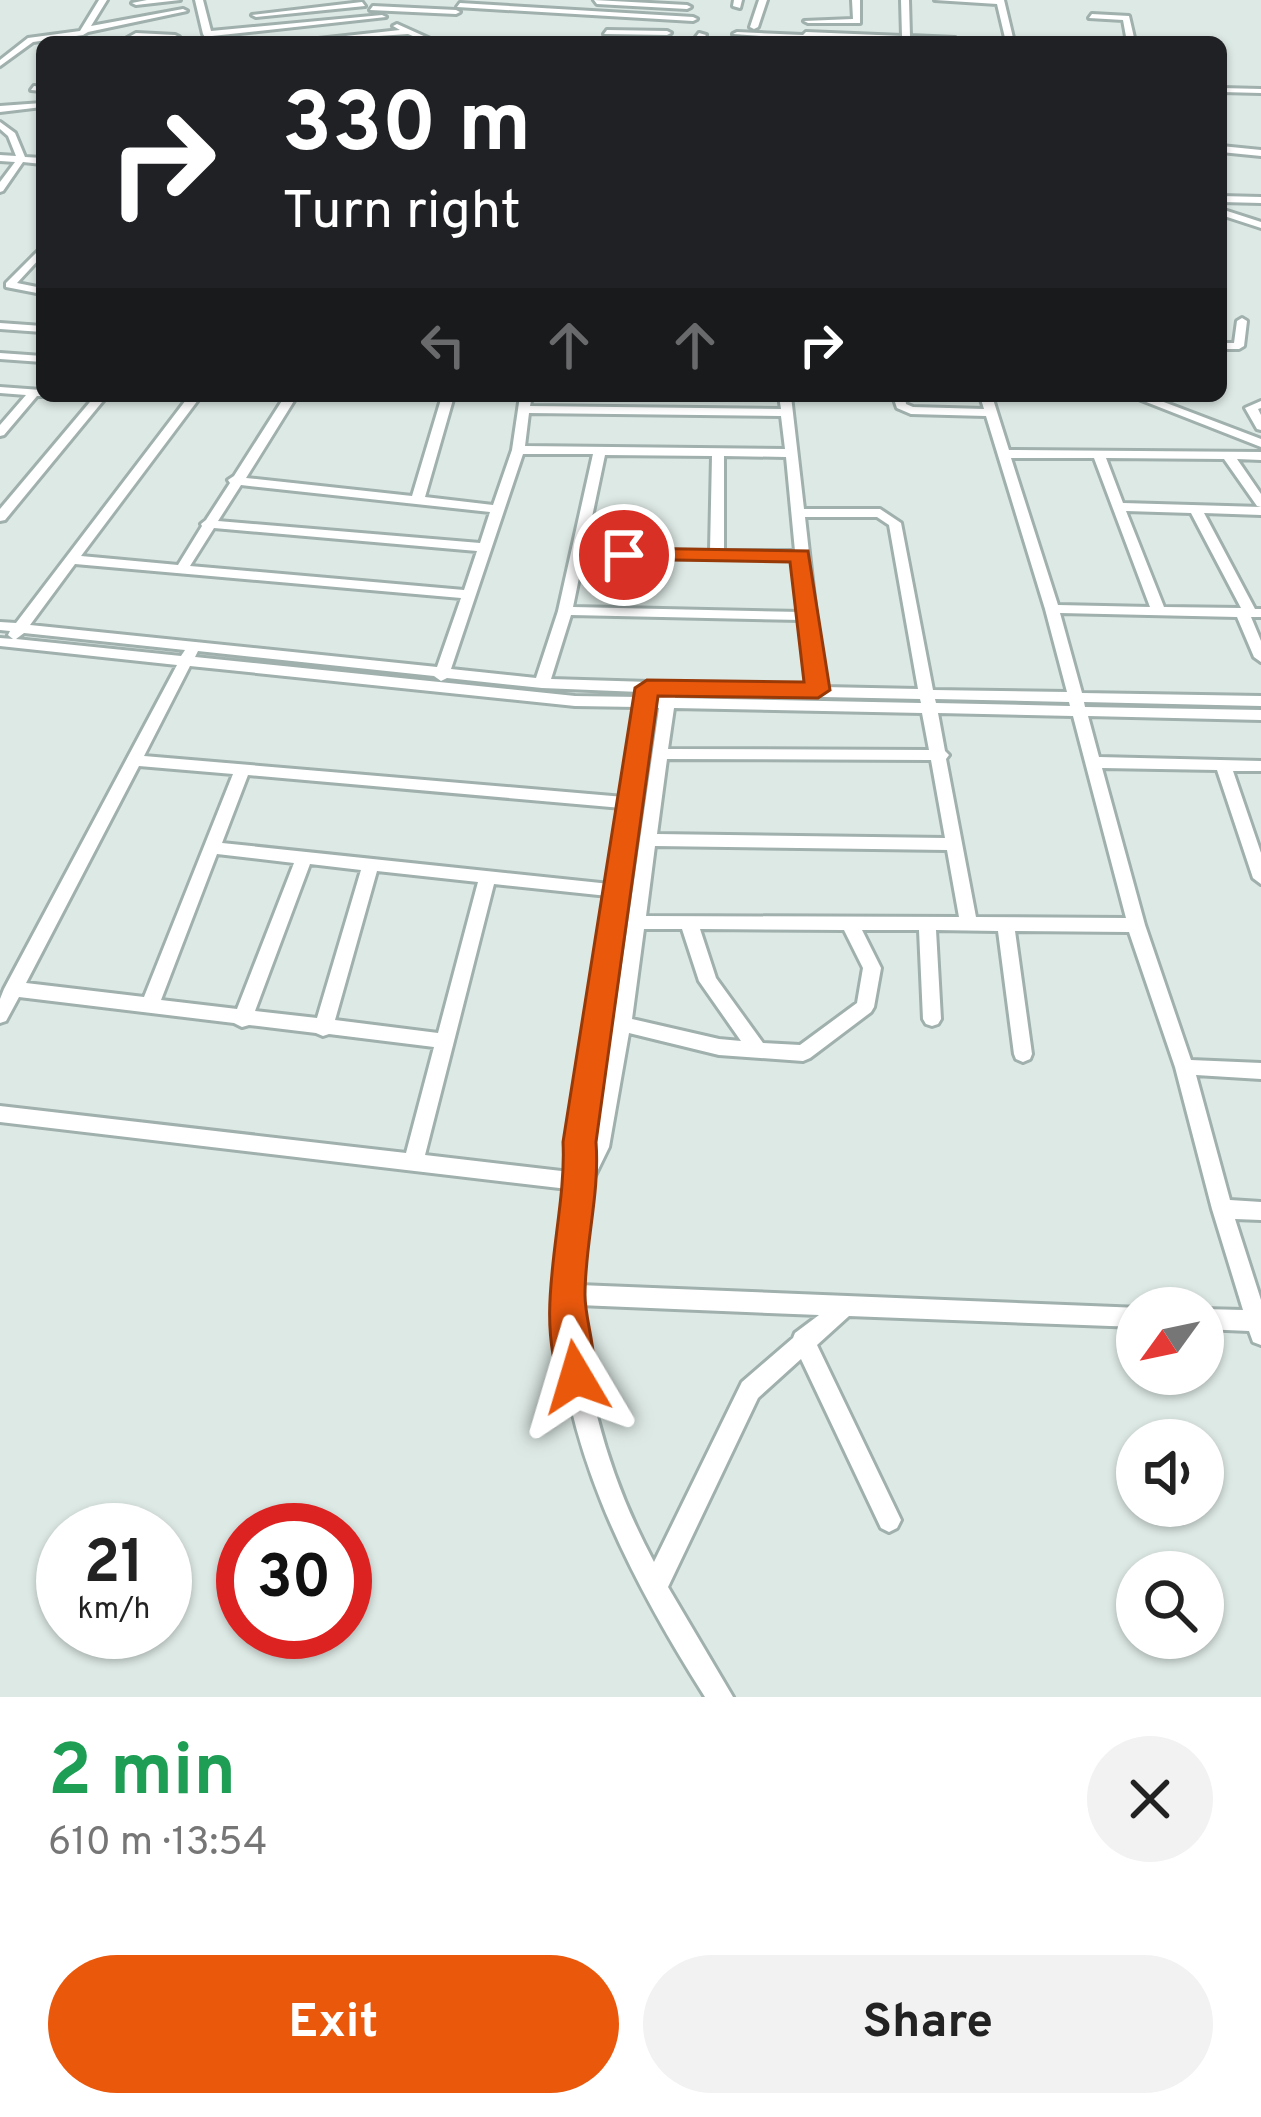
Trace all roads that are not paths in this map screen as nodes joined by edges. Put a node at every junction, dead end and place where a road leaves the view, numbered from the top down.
1 (103, 0) edge
2 (178, 0) edge
3 (199, 0) edge
4 (251, 0) edge
5 (550, 0) edge
6 (763, 0) edge
7 (856, 0) edge
8 (905, 0) edge
9 (939, 0) edge
10 (952, 0) edge
11 (597, 1) edge
12 (1000, 1) edge
13 (136, 3) dead end
14 (363, 4) edge
15 (506, 4) edge
16 (658, 5) junction
17 (460, 6) edge
18 (687, 7) dead end
19 (547, 10) junction
20 (809, 10) dead end
21 (592, 13) junction
22 (611, 14) junction
23 (256, 15) junction
24 (382, 16) junction
25 (1092, 16) dead end
26 (650, 17) junction
27 (671, 18) junction
28 (693, 19) dead end
29 (190, 20) junction
30 (808, 21) junction
31 (448, 22) dead end
32 (754, 27) dead end
33 (262, 28) junction
34 (84, 32) junction
35 (406, 32) junction
36 (607, 32) junction
37 (737, 34) dead end
38 (73, 36) edge
39 (87, 36) edge
40 (175, 36) edge
41 (206, 36) edge
42 (219, 36) edge
43 (367, 36) edge
44 (424, 36) edge
45 (606, 36) edge
46 (646, 36) edge
47 (666, 36) edge
48 (772, 36) edge
49 (806, 36) edge
50 (906, 36) edge
51 (955, 36) edge
52 (1009, 36) edge
53 (1130, 36) edge
54 (36, 42) edge
55 (0, 43) edge
56 (21, 44) junction
57 (0, 64) edge
58 (1227, 90) edge
59 (1261, 91) edge
60 (36, 106) edge
61 (0, 109) edge
62 (0, 125) edge
63 (1227, 150) edge
64 (1261, 153) edge
65 (0, 158) edge
66 (21, 159) junction
67 (36, 160) edge
68 (0, 189) edge
69 (1227, 199) edge
70 (1261, 200) edge
71 (1227, 214) edge
72 (1261, 225) edge
73 (36, 257) edge
74 (36, 290) edge
75 (1242, 321) dead end
76 (0, 326) edge
77 (36, 329) edge
78 (1227, 346) edge
79 (0, 356) edge
80 (36, 359) edge
81 (0, 390) edge
82 (36, 393) edge
83 (36, 395) edge
84 (93, 402) edge
85 (191, 402) edge
86 (287, 402) edge
87 (446, 402) edge
88 (525, 402) edge
89 (675, 402) edge
90 (786, 402) edge
91 (900, 402) edge
92 (1153, 402) edge
93 (1261, 404) edge
94 (988, 405) edge
95 (674, 411) junction
96 (787, 413) junction
97 (1261, 426) edge
98 (0, 432) edge
99 (1261, 443) edge
100 (518, 450) junction
101 (601, 451) junction
102 (718, 451) junction
103 (789, 453) junction
104 (1004, 454) junction
105 (1098, 454) junction
106 (1228, 456) junction
107 (1261, 456) edge
108 (234, 480) junction
109 (418, 498) junction
110 (1118, 507) junction
111 (1261, 507) edge
112 (496, 509) junction
113 (1195, 509) junction
114 (2, 512) edge
115 (797, 513) junction
116 (207, 524) junction
117 (482, 547) junction
118 (578, 554) junction
119 (717, 555) junction
120 (800, 555) junction
121 (76, 560) junction
122 (181, 570) junction
123 (466, 594) junction
124 (1052, 609) junction
125 (565, 611) junction
126 (1159, 612) junction
127 (1251, 613) edge
128 (808, 616) junction
129 (0, 626) edge
130 (21, 629) junction
131 (4, 643) edge
132 (190, 653) junction
133 (1261, 657) edge
134 (441, 678) junction
135 (542, 682) junction
136 (818, 690) junction
137 (928, 693) junction
138 (657, 697) junction
139 (1261, 701) edge
140 (1074, 705) junction
141 (932, 710) junction
142 (1261, 715) edge
143 (661, 754) junction
144 (941, 755) junction
145 (134, 760) junction
146 (1092, 762) junction
147 (1222, 765) junction
148 (1261, 766) edge
149 (242, 770) junction
150 (632, 803) junction
151 (652, 840) junction
152 (952, 844) junction
153 (212, 848) junction
154 (1255, 849) edge
155 (304, 859) junction
156 (370, 866) junction
157 (1261, 878) edge
158 (487, 880) junction
159 (620, 891) junction
160 (635, 922) junction
161 (689, 923) junction
162 (850, 924) junction
163 (927, 925) junction
164 (969, 925) junction
165 (1006, 925) junction
166 (1136, 925) junction
167 (13, 989) junction
168 (148, 1007) junction
169 (0, 1016) edge
170 (932, 1019) dead end
171 (242, 1020) junction
172 (622, 1024) junction
173 (322, 1029) junction
174 (445, 1041) junction
175 (758, 1050) junction
176 (1022, 1054) dead end
177 (1184, 1067) junction
178 (1261, 1071) edge
179 (0, 1114) edge
180 (415, 1160) junction
181 (582, 1182) junction
182 (1222, 1209) junction
183 (1261, 1211) edge
184 (568, 1295) junction
185 (845, 1306) junction
186 (1116, 1317) edge
187 (1224, 1322) edge
188 (1259, 1328) edge
189 (803, 1340) junction
190 (889, 1520) dead end
191 (654, 1589) junction
192 (720, 1697) edge

1 - 34 street
2 - 13 street
2 - 29 street
3 - 29 street
4 - 23 street
5 - 19 street
6 - 32 street
7 - 30 street
8 - 50 street
9 - 10 street
10 - 12 street
10 - 51 street
11 - 16 street
11 - 21 street
12 - 52 street
14 - 17 street
14 - 23 street
14 - 24 street
15 - 17 street
15 - 19 street
16 - 18 street
16 - 26 street
17 - 31 street
19 - 21 street
20 - 30 street
21 - 22 street
22 - 26 street
22 - 36 street
23 - 33 street
24 - 33 street
24 - 35 street
25 - 53 street
26 - 27 street
27 - 28 street
27 - 47 street
29 - 34 street
29 - 40 street
29 - 41 street
30 - 49 street
33 - 42 street
34 - 38 street
34 - 39 street
35 - 43 street
35 - 44 street
36 - 45 street
36 - 46 street
37 - 48 street
54 - 56 street
55 - 56 street
56 - 57 street
58 - 59 street
60 - 61 street
62 - 66 street
63 - 64 street
65 - 66 street
66 - 67 street
66 - 68 street
69 - 70 street
71 - 72 street
73 - 74 street
75 - 78 street
76 - 77 street
79 - 80 street
81 - 82 street
83 - 98 street
84 - 114 street
85 - 121 street
86 - 108 street
87 - 109 street
88 - 95 street
88 - 100 street
89 - 95 street
90 - 96 street
91 - 94 street
92 - 99 street
93 - 97 street
94 - 104 street
95 - 96 street
96 - 103 street
100 - 101 street
100 - 112 street
101 - 102 street
101 - 118 street
102 - 103 street
102 - 119 street
103 - 115 street
104 - 105 street
104 - 124 street
105 - 106 street
105 - 110 street
106 - 107 street
106 - 111 street
108 - 109 street
108 - 116 street
109 - 112 street
110 - 113 street
110 - 126 street
111 - 113 street
112 - 117 street
113 - 127 street
115 - 120 street
115 - 137 street
116 - 117 street
116 - 122 street
117 - 123 street
118 - 119 street
118 - 125 street
119 - 120 street
120 - 128 street
121 - 122 street
121 - 130 street
122 - 123 street
123 - 134 street
124 - 126 street
124 - 140 street
125 - 128 street
125 - 135 street
126 - 127 street
127 - 133 street
128 - 136 street
129 - 130 street
130 - 131 street
130 - 132 street
131 - 132 street
132 - 134 street
132 - 145 street
134 - 135 street
134 - 138 street
135 - 138 street
136 - 137 street
136 - 138 street
137 - 140 street
137 - 141 street
138 - 141 street
138 - 143 street
138 - 150 street
139 - 140 street
140 - 141 street
140 - 142 street
140 - 146 street
141 - 144 street
143 - 144 street
143 - 151 street
144 - 152 street
145 - 149 street
145 - 167 street
146 - 147 street
146 - 166 street
147 - 148 street
147 - 154 street
149 - 150 street
149 - 153 street
150 - 159 street
151 - 152 street
151 - 160 street
152 - 164 street
153 - 155 street
153 - 168 street
154 - 157 street
155 - 156 street
155 - 171 street
156 - 158 street
156 - 173 street
158 - 159 street
158 - 174 street
159 - 181 street
160 - 161 street
160 - 172 street
161 - 162 street
161 - 175 street
162 - 163 street
162 - 175 street
163 - 164 street
163 - 170 street
164 - 165 street
165 - 166 street
165 - 176 street
166 - 177 street
167 - 168 street
167 - 169 street
168 - 171 street
171 - 173 street
172 - 175 street
172 - 181 street
173 - 174 street
174 - 180 street
177 - 178 street
177 - 182 street
179 - 180 street
180 - 181 street
181 - 184 street
182 - 183 street
182 - 188 street
184 - 185 street
184 - 191 street
185 - 186 street
185 - 189 street
187 - 188 street
189 - 190 street
189 - 191 street
191 - 192 street

